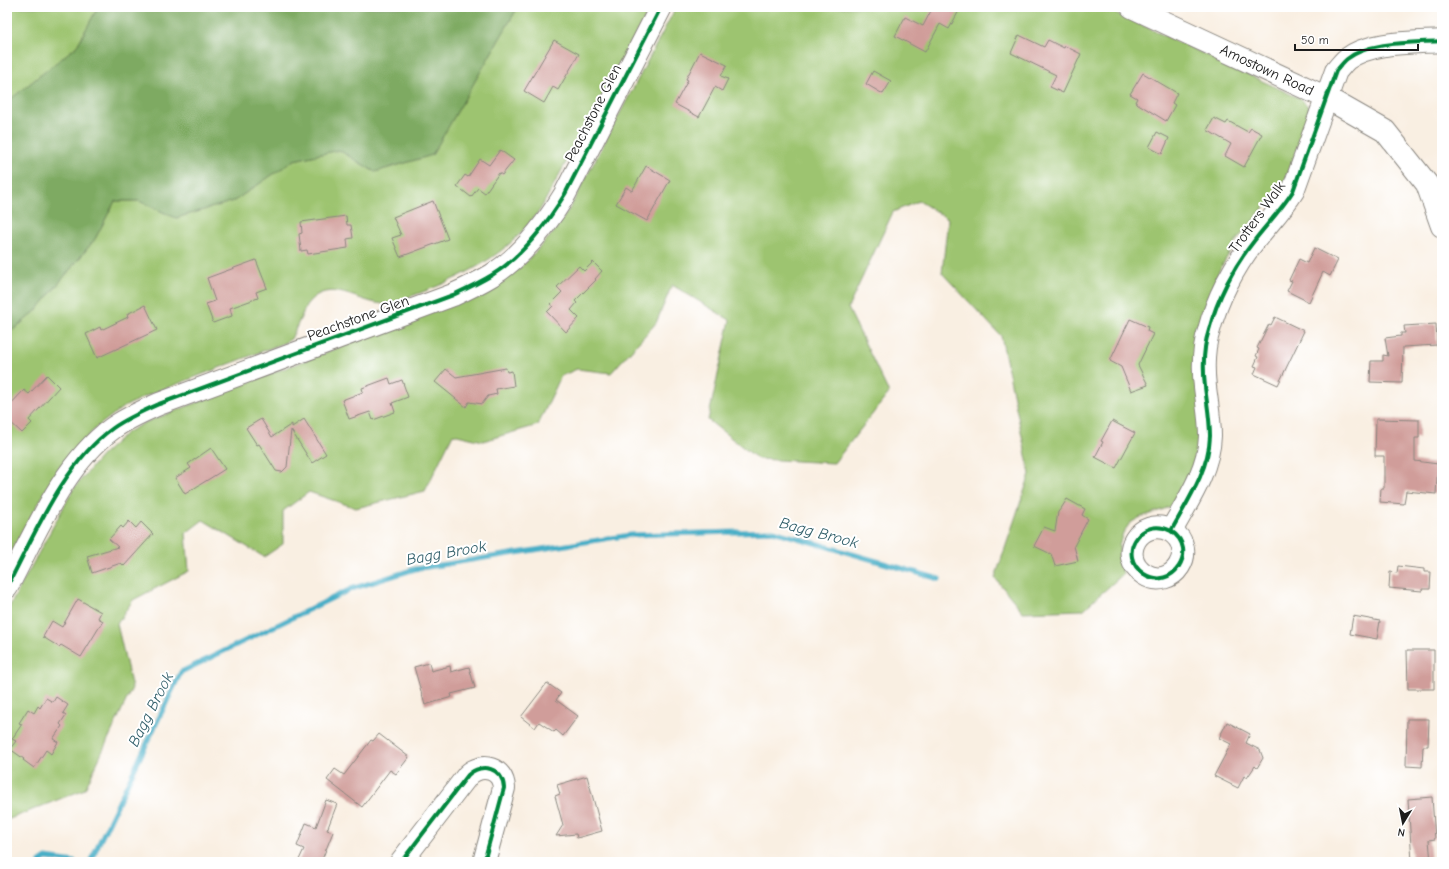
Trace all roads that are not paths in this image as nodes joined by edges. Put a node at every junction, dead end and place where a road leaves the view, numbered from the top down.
1 (661, 7) edge
2 (1132, 7) edge
3 (1442, 41) edge
4 (1327, 98) junction
5 (1442, 226) edge
6 (1171, 531) dead end
7 (7, 587) edge
8 (401, 862) edge
9 (484, 862) edge

1 - 7 street, Peachstone Glen
2 - 4 street, Amostown Road
3 - 4 street, Trotters Walk
4 - 5 street, Amostown Road
4 - 6 street, Trotters Walk
8 - 9 street

